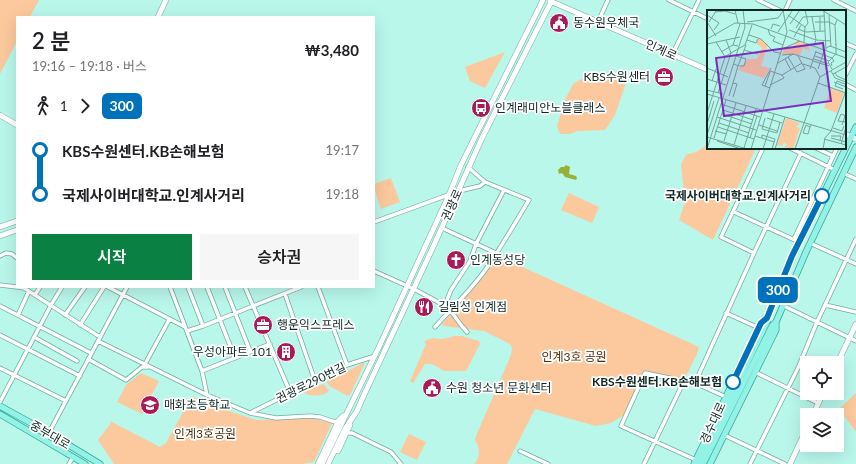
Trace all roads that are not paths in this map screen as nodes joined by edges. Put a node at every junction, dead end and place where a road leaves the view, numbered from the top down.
1 (166, 0) edge
2 (543, 0) edge
3 (551, 0) edge
4 (608, 0) edge
5 (670, 0) edge
6 (699, 0) edge
7 (758, 0) edge
8 (790, 0) edge
9 (834, 0) edge
10 (779, 10) edge
11 (785, 10) edge
12 (693, 11) junction
13 (856, 11) edge
14 (158, 16) edge
15 (707, 18) edge
16 (598, 22) junction
17 (846, 43) edge
18 (856, 48) edge
19 (856, 54) edge
20 (672, 55) junction
21 (707, 70) edge
22 (846, 74) edge
23 (846, 85) edge
24 (856, 90) edge
25 (0, 115) edge
26 (16, 124) edge
27 (856, 127) edge
28 (853, 138) edge
29 (856, 147) edge
30 (763, 149) edge
31 (792, 149) edge
32 (818, 149) edge
33 (836, 149) edge
34 (801, 153) junction
35 (833, 156) junction
36 (468, 167) junction
37 (829, 167) junction
38 (835, 170) junction
39 (843, 173) junction
40 (856, 179) edge
41 (486, 182) junction
42 (504, 190) junction
43 (459, 191) junction
44 (449, 195) junction
45 (810, 206) junction
46 (816, 209) junction
47 (733, 213) junction
48 (16, 221) edge
49 (375, 222) edge
50 (0, 227) edge
51 (766, 227) junction
52 (442, 228) junction
53 (16, 230) edge
54 (0, 236) edge
55 (856, 238) edge
56 (797, 241) junction
57 (810, 243) junction
58 (476, 244) junction
59 (496, 253) junction
60 (754, 253) junction
61 (0, 256) edge
62 (16, 257) edge
63 (846, 260) junction
64 (856, 264) edge
65 (375, 271) edge
66 (0, 285) edge
67 (407, 286) junction
68 (16, 287) edge
69 (25, 288) edge
70 (39, 288) edge
71 (61, 288) edge
72 (84, 288) edge
73 (103, 288) edge
74 (110, 288) edge
75 (126, 288) edge
76 (170, 288) edge
77 (188, 288) edge
78 (207, 288) edge
79 (225, 288) edge
80 (245, 288) edge
81 (299, 288) edge
82 (318, 288) edge
83 (414, 289) junction
84 (28, 291) junction
85 (122, 294) junction
86 (285, 294) junction
87 (35, 295) junction
88 (50, 305) junction
89 (825, 305) junction
90 (0, 306) edge
91 (445, 306) junction
92 (784, 306) junction
93 (253, 307) junction
94 (451, 309) junction
95 (856, 312) edge
96 (235, 313) junction
97 (726, 313) junction
98 (18, 315) junction
99 (65, 315) junction
100 (767, 318) junction
101 (169, 320) junction
102 (219, 320) junction
103 (776, 322) junction
104 (817, 322) junction
105 (856, 324) edge
106 (80, 325) junction
107 (40, 326) junction
108 (203, 326) junction
109 (435, 327) dead end
110 (759, 328) junction
111 (186, 329) junction
112 (467, 332) dead end
113 (0, 335) edge
114 (34, 337) junction
115 (850, 337) junction
116 (762, 338) junction
117 (99, 339) junction
118 (856, 341) edge
119 (270, 344) junction
120 (28, 349) junction
121 (250, 351) junction
122 (91, 353) junction
123 (375, 356) junction
124 (841, 356) edge
125 (235, 358) junction
126 (88, 359) junction
127 (77, 361) dead end
128 (147, 365) junction
129 (347, 365) junction
130 (0, 368) edge
131 (202, 371) junction
132 (755, 372) junction
133 (14, 376) junction
134 (80, 376) junction
135 (315, 380) junction
136 (684, 381) junction
137 (695, 383) junction
138 (787, 388) junction
139 (290, 392) junction
140 (207, 395) junction
141 (726, 397) junction
142 (820, 400) edge
143 (66, 401) junction
144 (0, 402) edge
145 (818, 403) junction
146 (0, 406) edge
147 (816, 408) edge
148 (348, 410) junction
149 (356, 411) junction
150 (250, 413) junction
151 (0, 415) edge
152 (339, 420) junction
153 (347, 432) junction
154 (49, 433) junction
155 (724, 435) junction
156 (45, 440) junction
157 (336, 441) junction
158 (800, 441) edge
159 (654, 442) junction
160 (756, 450) junction
161 (520, 451) dead end
162 (73, 456) junction
163 (696, 463) edge
164 (69, 464) edge
165 (85, 464) edge
166 (100, 464) edge
167 (318, 464) edge
168 (322, 464) edge
169 (328, 464) edge
170 (331, 464) edge
171 (401, 464) edge
172 (548, 464) edge
173 (644, 464) edge
174 (703, 464) edge
175 (710, 464) edge
176 (750, 464) edge
177 (788, 464) edge

1 - 14 street
2 - 44 street, 권광로
3 - 16 street, 인계로
3 - 36 street, 권광로
4 - 16 street
5 - 12 street
6 - 12 street
7 - 10 street
8 - 11 street
9 - 13 street
12 - 15 street
12 - 20 street
16 - 20 street, 인계로
17 - 18 street
19 - 22 street
20 - 21 street, 인계로
23 - 24 street
25 - 26 street
27 - 28 main road, 경수대로
28 - 38 main road, 경수대로
29 - 39 main road, 경수대로
30 - 47 street
31 - 34 street
32 - 35 street
33 - 35 street
34 - 37 street
34 - 51 street
35 - 37 street
36 - 41 street
36 - 43 street, 권광로
37 - 38 street
37 - 45 street
38 - 46 main road, 경수대로
39 - 40 street
39 - 57 main road, 경수대로
41 - 42 street
41 - 43 street
42 - 58 street
42 - 59 street
43 - 44 street
43 - 52 street, 권광로
44 - 49 street
44 - 67 street, 권광로
45 - 46 street
45 - 56 street
46 - 56 main road, 경수대로
47 - 51 street
47 - 60 street
48 - 50 street
51 - 56 street
51 - 60 street
52 - 58 street
52 - 83 street, 권광로
53 - 54 street
55 - 63 street
56 - 100 main road, 경수대로
57 - 63 street
57 - 92 main road, 경수대로
58 - 59 street
58 - 91 street
59 - 94 street
60 - 97 street
61 - 62 street
63 - 64 street
63 - 89 street
65 - 67 street
66 - 68 street
67 - 83 street
67 - 123 street, 권광로
69 - 84 street
70 - 87 street
71 - 88 street
72 - 99 street
73 - 106 street
74 - 85 street
75 - 85 street
76 - 111 street
77 - 108 street
78 - 102 street
79 - 96 street
80 - 93 street
81 - 86 street
82 - 129 street
83 - 91 street
83 - 149 street, 권광로
84 - 87 street
84 - 98 street
85 - 101 street
85 - 117 street
86 - 93 street
86 - 135 street
87 - 88 street
88 - 99 street
88 - 107 street
89 - 95 street
89 - 104 street
90 - 98 street
91 - 94 street
92 - 103 main road, 경수대로
92 - 104 street
93 - 96 street
93 - 119 street
94 - 109 street
94 - 112 street
96 - 102 street
96 - 121 street
97 - 110 street
97 - 137 street
98 - 107 street
99 - 106 street
100 - 110 main road, 경수대로
100 - 116 main road, 경수대로
101 - 111 street
101 - 128 street
102 - 108 street
102 - 125 street
103 - 116 main road, 경수대로
103 - 132 main road, 경수대로
104 - 115 street
104 - 138 street
105 - 115 street
106 - 117 street
107 - 114 street
107 - 122 street
108 - 111 street
110 - 141 main road, 경수대로
111 - 131 street
113 - 120 street
114 - 120 street
114 - 127 street
115 - 118 street
115 - 124 street
116 - 163 main road
116 - 174 main road
117 - 122 street
117 - 128 street
119 - 121 street
119 - 139 street
120 - 133 street
120 - 134 street
121 - 125 street
122 - 126 street
123 - 129 street, 권광로290번길
123 - 148 street, 권광로
125 - 131 street
126 - 128 street
126 - 134 street
128 - 140 street
129 - 135 street, 권광로290번길
130 - 133 street
131 - 140 street
132 - 138 street
132 - 155 main road, 경수대로
133 - 143 street
133 - 144 street
134 - 143 street
135 - 139 street, 권광로290번길
136 - 137 street
136 - 159 street
136 - 159 street
137 - 141 street
138 - 145 street
138 - 160 street
139 - 150 street, 권광로290번길
140 - 150 street
141 - 163 main road, 경수대로
142 - 145 street
143 - 154 street
145 - 147 street
146 - 154 main road, 중부대로
148 - 152 street, 권광로
148 - 157 street, 권광로
149 - 153 street, 권광로
149 - 157 street, 권광로
150 - 152 street
151 - 156 main road, 중부대로
152 - 167 street, 권광로
153 - 170 street, 권광로
153 - 171 street
154 - 156 street
154 - 166 main road, 중부대로
155 - 160 street
155 - 175 main road, 경수대로
156 - 162 main road, 중부대로
157 - 168 street
157 - 169 street
158 - 177 street
159 - 163 street
159 - 173 street
160 - 176 street
160 - 177 street
161 - 172 street
162 - 164 street
162 - 165 main road, 중부대로

